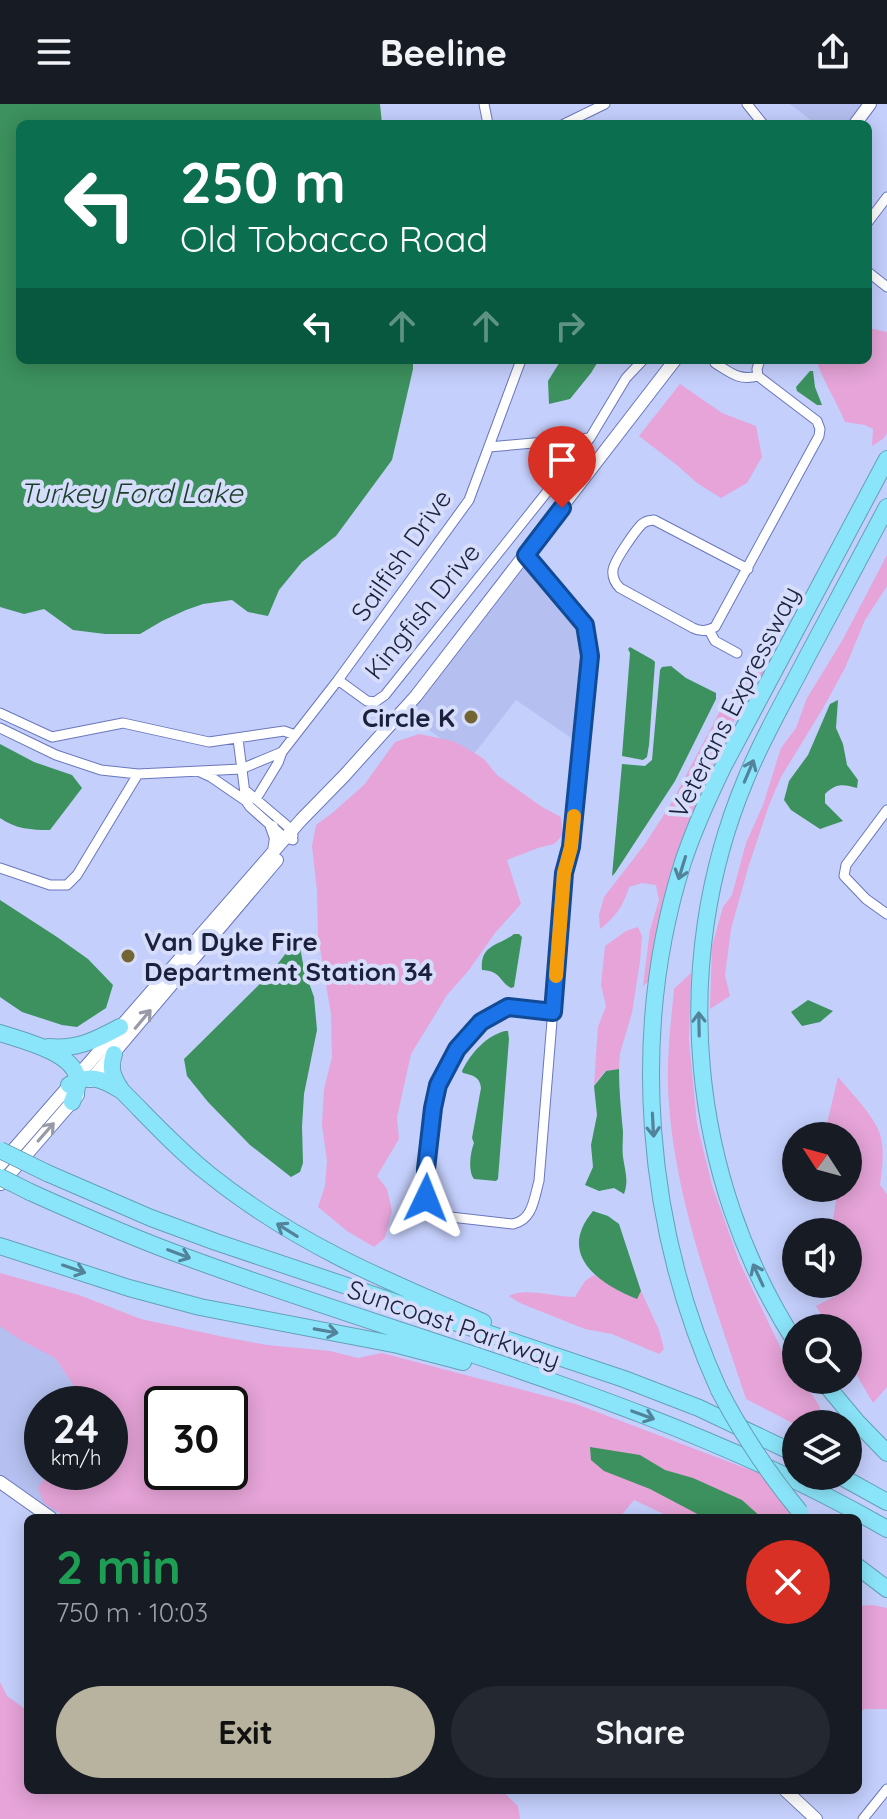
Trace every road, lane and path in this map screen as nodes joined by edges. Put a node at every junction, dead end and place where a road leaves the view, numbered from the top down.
1 (605, 104) edge
2 (747, 104) edge
3 (572, 120) edge
4 (760, 120) edge
5 (887, 197) edge
6 (872, 217) edge
7 (520, 364) edge
8 (639, 364) edge
9 (672, 364) edge
10 (717, 364) edge
11 (759, 364) edge
12 (758, 376) junction
13 (590, 438) junction
14 (489, 447) junction
15 (887, 459) edge
16 (887, 507) edge
17 (526, 555) junction
18 (748, 569) junction
19 (709, 630) junction
20 (737, 653) dead end
21 (338, 680) junction
22 (0, 713) edge
23 (0, 728) edge
24 (295, 735) junction
25 (238, 739) junction
26 (282, 752) junction
27 (241, 769) junction
28 (197, 771) junction
29 (138, 774) junction
30 (251, 800) junction
31 (887, 810) edge
32 (272, 827) junction
33 (290, 836) junction
34 (274, 851) junction
35 (0, 868) edge
36 (887, 914) edge
37 (553, 1012) junction
38 (120, 1027) junction
39 (0, 1033) edge
40 (39, 1047) junction
41 (114, 1054) junction
42 (79, 1080) junction
43 (122, 1091) junction
44 (72, 1102) joint
45 (0, 1150) edge
46 (0, 1165) edge
47 (0, 1177) edge
48 (0, 1185) edge
49 (1, 1245) edge
50 (782, 1320) edge
51 (561, 1356) junction
52 (569, 1388) junction
53 (834, 1394) edge
54 (782, 1447) edge
55 (887, 1453) edge
56 (0, 1482) edge
57 (862, 1488) edge
58 (887, 1502) edge
59 (45, 1514) edge
60 (802, 1514) edge
61 (859, 1514) edge
62 (862, 1516) edge
63 (887, 1529) edge
64 (862, 1570) edge
65 (887, 1589) edge
66 (887, 1789) edge
67 (789, 1794) edge
68 (816, 1819) edge
69 (863, 1819) edge

1 - 3 street
2 - 4 street
5 - 6 street
7 - 14 street, Sailfish Drive
8 - 13 street, Kingfish Drive
9 - 17 main road
10 - 12 street
11 - 12 street
12 - 18 street
13 - 14 street
13 - 21 street, Kingfish Drive
14 - 21 street, Sailfish Drive
15 -> 60 highway, Veterans Expressway, bridge
50 -> 16 highway, Veterans Expressway
17 - 33 main road
17 - 37 street
18 - 19 street
18 - 19 street
19 - 20 street
21 - 24 street, Kingfish Drive
22 - 25 street
23 - 29 street
24 - 25 street
24 - 26 street, Kingfish Drive
25 - 27 street
26 - 27 street
26 - 30 street, Kingfish Drive
27 - 28 street
27 - 30 street
28 - 29 street
28 - 30 street
29 - 35 street
30 - 32 street
30 - 33 street
31 - 36 street
32 - 33 street
32 - 34 main road
33 - 34 main road
41 -> 33 main road
34 - 38 main road
37 - 37 street
38 - 40 highway
38 - 42 main road
39 - 40 highway
40 - 42 highway
41 - 42 main road
41 - 43 highway
42 - 43 highway
42 - 44 highway
42 - 46 main road
51 -> 43 highway
48 -> 44 main road
45 - 51 highway, Suncoast Parkway, bridge
47 -> 52 highway, Suncoast Parkway, bridge
49 -> 52 highway
51 - 54 highway, Suncoast Parkway
52 -> 61 highway, Suncoast Parkway
53 - 55 highway
56 - 59 main road
57 - 58 highway
62 -> 63 highway, Suncoast Parkway
64 - 65 highway
66 - 69 street
67 - 68 main road

